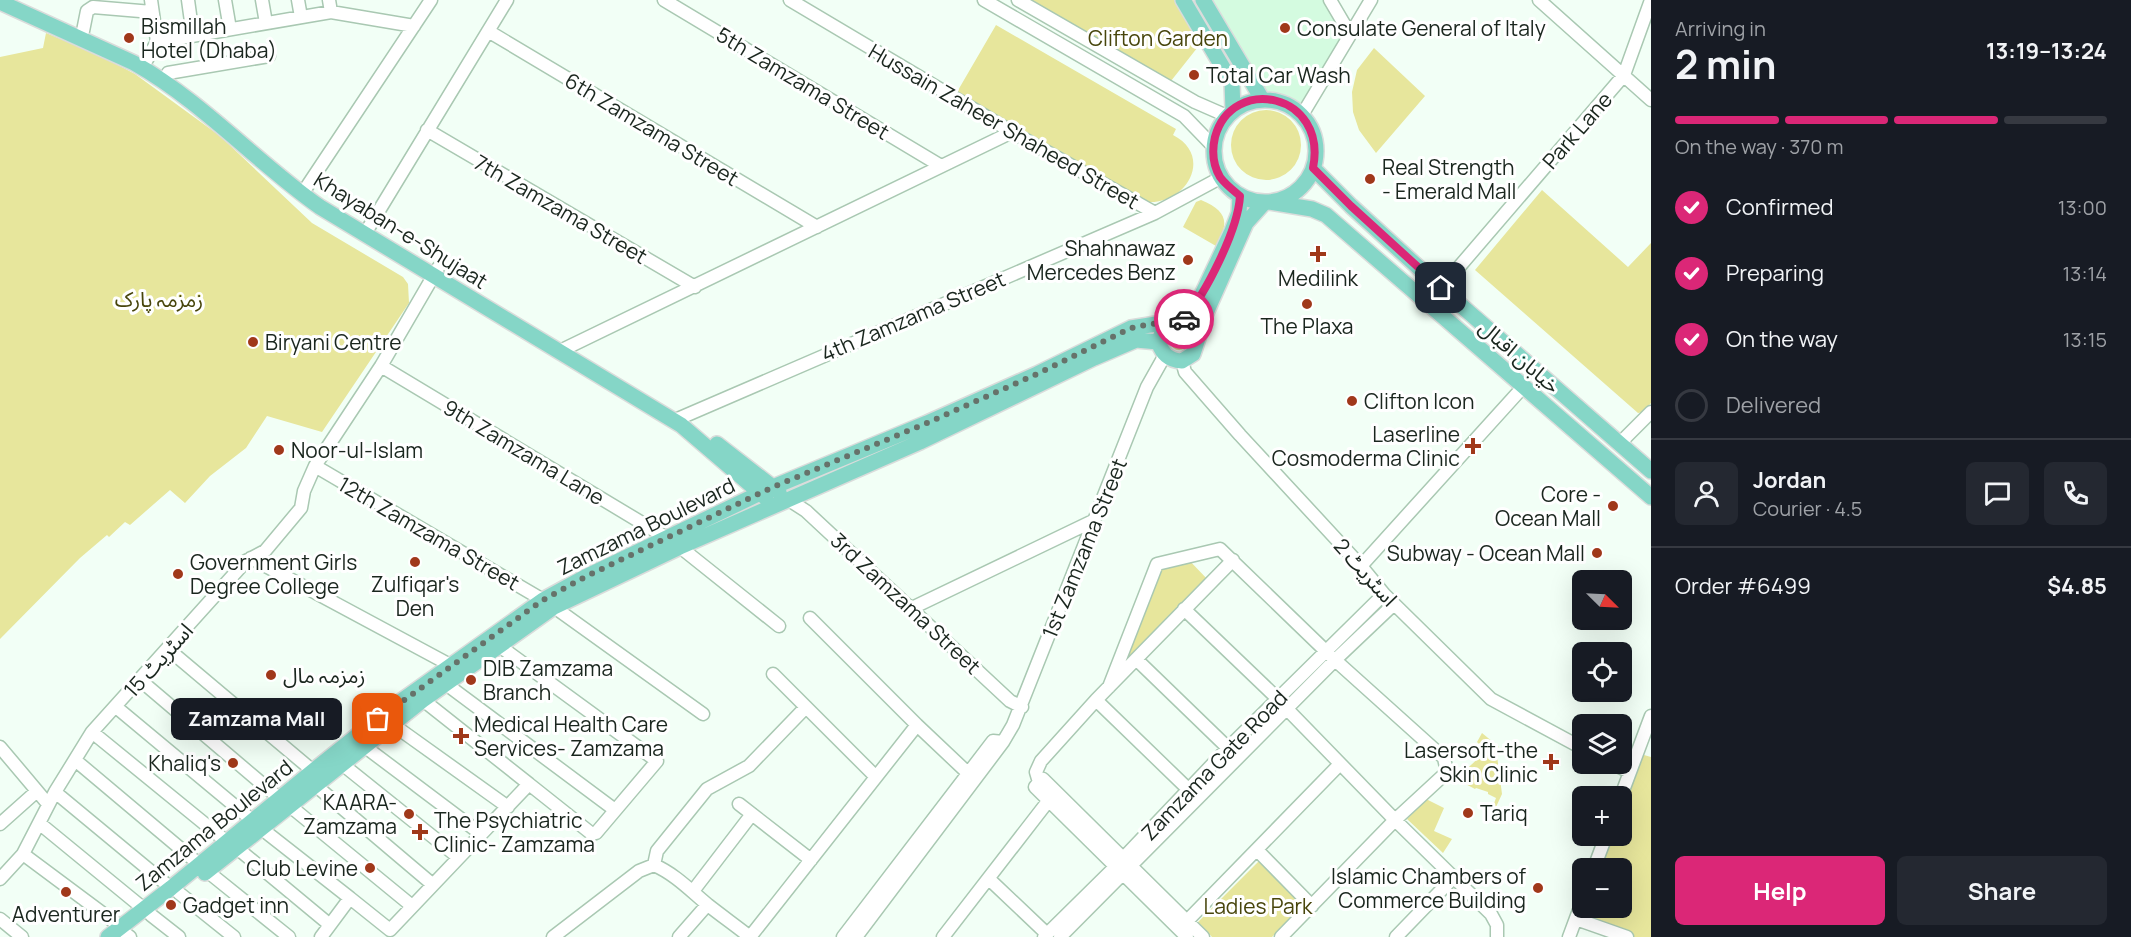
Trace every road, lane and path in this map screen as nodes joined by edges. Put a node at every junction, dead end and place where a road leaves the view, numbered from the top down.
1 (22, 0) edge
2 (188, 0) edge
3 (225, 0) edge
4 (262, 0) edge
5 (298, 0) edge
6 (431, 0) edge
7 (507, 0) edge
8 (664, 0) edge
9 (790, 0) edge
10 (984, 0) edge
11 (1018, 0) edge
12 (1183, 0) edge
13 (1203, 0) edge
14 (1329, 0) edge
15 (1371, 0) edge
16 (1539, 0) edge
17 (1651, 0) edge
18 (0, 2) edge
19 (152, 6) edge
20 (330, 6) edge
21 (301, 17) junction
22 (266, 23) junction
23 (414, 26) junction
24 (230, 29) junction
25 (82, 31) junction
26 (488, 31) junction
27 (1350, 34) junction
28 (193, 36) junction
29 (157, 42) junction
30 (269, 56) dead end
31 (146, 61) junction
32 (168, 73) junction
33 (1624, 75) junction
34 (1262, 99) junction
35 (1651, 100) edge
36 (1230, 113) junction
37 (1302, 115) junction
38 (427, 130) junction
39 (1012, 132) junction
40 (1213, 146) junction
41 (941, 166) junction
42 (1313, 168) junction
43 (1220, 178) junction
44 (1330, 186) junction
45 (304, 190) junction
46 (1240, 196) junction
47 (1266, 202) junction
48 (1155, 213) junction
49 (1339, 226) junction
50 (369, 227) junction
51 (817, 227) junction
52 (436, 272) junction
53 (695, 287) junction
54 (1441, 288) junction
55 (1177, 322) junction
56 (1197, 340) junction
57 (1161, 349) junction
58 (564, 350) junction
59 (1182, 360) junction
60 (381, 366) junction
61 (1523, 387) junction
62 (1651, 412) edge
63 (677, 418) junction
64 (1619, 444) junction
65 (315, 466) junction
66 (1651, 471) edge
67 (767, 490) junction
68 (1651, 496) edge
69 (782, 503) junction
70 (1093, 521) junction
71 (667, 538) junction
72 (680, 547) junction
73 (251, 558) junction
74 (1233, 560) junction
75 (1361, 566) junction
76 (1384, 594) junction
77 (549, 603) junction
78 (1394, 604) junction
79 (912, 608) junction
80 (1184, 609) junction
81 (810, 618) dead end
82 (779, 626) dead end
83 (498, 645) junction
84 (168, 649) junction
85 (1326, 650) junction
86 (1136, 659) junction
87 (1335, 660) junction
88 (452, 666) junction
89 (773, 675) dead end
90 (1301, 676) junction
91 (140, 680) junction
92 (446, 684) junction
93 (1310, 685) junction
94 (1109, 687) junction
95 (1278, 699) junction
96 (423, 700) junction
97 (1096, 700) junction
98 (116, 707) junction
99 (806, 707) junction
100 (1022, 707) junction
101 (1287, 709) junction
102 (703, 714) dead end
103 (1651, 716) edge
104 (392, 724) junction
105 (917, 725) junction
106 (93, 732) junction
107 (1572, 743) edge
108 (364, 746) junction
109 (0, 747) edge
110 (1228, 748) junction
111 (75, 760) junction
112 (342, 764) junction
113 (1340, 764) junction
114 (1632, 764) edge
115 (1207, 769) junction
116 (971, 776) junction
117 (876, 777) junction
118 (314, 778) junction
119 (1217, 781) junction
120 (1039, 783) junction
121 (529, 784) junction
122 (1188, 789) junction
123 (37, 791) junction
124 (55, 792) junction
125 (1049, 800) junction
126 (285, 802) junction
127 (48, 804) junction
128 (739, 804) dead end
129 (508, 807) junction
130 (615, 810) junction
131 (752, 814) junction
132 (1395, 820) junction
133 (39, 823) junction
134 (0, 824) edge
135 (257, 825) junction
136 (481, 834) junction
137 (232, 845) junction
138 (1257, 850) junction
139 (23, 854) junction
140 (458, 857) junction
141 (811, 860) junction
142 (654, 865) junction
143 (1123, 867) junction
144 (203, 868) junction
145 (1454, 877) junction
146 (0, 879) edge
147 (989, 879) junction
148 (432, 884) junction
149 (175, 891) junction
150 (693, 891) junction
151 (350, 898) junction
152 (707, 905) junction
153 (412, 906) junction
154 (1312, 906) junction
155 (148, 912) junction
156 (0, 919) edge
157 (1576, 919) joint
158 (1069, 920) junction
159 (330, 925) junction
160 (1181, 931) edge
161 (125, 934) edge
162 (851, 935) edge
163 (1046, 936) edge
164 (22, 937) edge
165 (108, 937) edge
166 (179, 937) edge
167 (234, 937) edge
168 (289, 937) edge
169 (321, 937) edge
170 (553, 937) edge
171 (679, 937) edge
172 (750, 937) edge
173 (943, 937) edge
174 (1060, 937) edge
175 (1203, 937) edge
176 (1281, 937) edge
177 (1396, 937) edge
178 (1497, 937) edge
179 (1569, 937) edge
180 (1628, 937) edge

1 - 25 main road, Khayaban-e-Shujaat
2 - 28 street
3 - 24 street
4 - 22 street
5 - 21 street
6 - 23 street
7 - 26 street
8 - 41 street, 5th Zamzama Street
9 - 39 street, Hussain Zaheer Shaheed Street
10 - 40 street
11 - 36 street
12 - 36 main road
13 - 34 main road
14 - 27 street
15 - 27 street
16 - 33 street
17 - 33 street, Park Lane
18 - 45 main road, Khayaban-e-Shujaat
19 - 25 street
19 - 29 street
20 - 21 street
20 - 23 street
21 - 22 street
22 - 24 street
23 - 45 street
24 - 28 street
25 - 31 main road, Khayaban-e-Shujaat
26 - 38 street
26 - 51 street, 6th Zamzama Street
27 - 37 street
28 - 29 street
29 - 31 street
30 - 32 street
31 - 32 main road, Khayaban-e-Shujaat
32 - 45 main road, Khayaban-e-Shujaat
33 - 35 street
33 - 54 street, Park Lane
34 - 36 main road
34 - 37 main road
36 - 40 main road
37 - 42 main road
38 - 50 street
38 - 53 street, 7th Zamzama Street
39 - 41 street
39 - 48 street, Hussain Zaheer Shaheed Street
40 - 43 main road
41 - 51 street
42 - 44 main road, خیابان اقبال
42 - 47 main road
43 - 46 main road
43 - 48 street, Hussain Zaheer Shaheed Street
44 - 49 main road
44 - 54 main road, خیابان اقبال
45 - 50 main road, Khayaban-e-Shujaat
45 - 52 main road, Khayaban-e-Shujaat
46 - 47 main road
46 - 55 main road
47 - 49 main road, خیابان اقبال
47 - 56 main road
48 - 63 street, 4th Zamzama Street
49 - 61 main road, خیابان اقبال
50 - 52 main road, Khayaban-e-Shujaat
51 - 53 street
52 - 58 main road, Khayaban-e-Shujaat
52 - 60 street, اسٹریٹ 15
53 - 58 street
54 - 64 main road, خیابان اقبال
55 - 56 main road
55 - 57 main road
55 - 67 main road, Zamzama Boulevard
56 - 59 main road
57 - 59 main road
57 - 69 main road, Zamzama Boulevard
57 - 70 street, 1st Zamzama Street
58 - 63 main road, Khayaban-e-Shujaat
59 - 75 street, اسٹریٹ 2
60 - 65 street, اسٹریٹ 15
60 - 71 street, 9th Zamzama Lane
61 - 68 main road, خیابان اقبال
61 - 75 street
62 - 64 street
63 - 67 main road, Khayaban-e-Shujaat
64 - 66 main road, خیابان اقبال
65 - 73 street, اسٹریٹ 15
65 - 77 street, 12th Zamzama Street
67 - 69 main road, Khayaban-e-Shujaat
67 - 71 main road, Zamzama Boulevard
69 - 72 main road, Zamzama Boulevard
69 - 79 street, 3rd Zamzama Street
70 - 79 street
70 - 100 street, 1st Zamzama Street
71 - 77 main road, Zamzama Boulevard
72 - 77 main road, Zamzama Boulevard
72 - 82 street
73 - 84 street, اسٹریٹ 15
73 - 88 street
74 - 80 street
74 - 85 street
74 - 94 street
75 - 76 street, اسٹریٹ 2
76 - 78 street, اسٹریٹ 2
76 - 85 street, Zamzama Gate Road
77 - 83 main road, Zamzama Boulevard
77 - 88 main road, Zamzama Boulevard
77 - 102 street, 12th Zamzama Street
78 - 87 street, Zamzama Gate Road
78 - 107 street, اسٹریٹ 2
79 - 100 street, 3rd Zamzama Street
80 - 86 street
80 - 95 street
81 - 105 street
83 - 92 main road, Zamzama Boulevard
83 - 130 street
84 - 91 street, اسٹریٹ 15
84 - 118 street
85 - 87 street
85 - 90 street, Zamzama Gate Road
86 - 94 street
86 - 110 street
87 - 93 street, Zamzama Gate Road
87 - 132 street
88 - 118 main road, Zamzama Boulevard
89 - 99 street
90 - 93 street
90 - 95 street, Zamzama Gate Road
91 - 98 street, اسٹریٹ 15
91 - 126 street
92 - 96 main road, Zamzama Boulevard
92 - 130 street
93 - 101 street, Zamzama Gate Road
94 - 97 street
95 - 110 street, Zamzama Gate Road
96 - 104 main road, Zamzama Boulevard
96 - 121 street
97 - 120 street
97 - 122 street
98 - 106 street, اسٹریٹ 15
98 - 135 street
99 - 117 street
99 - 142 street
100 - 116 street, 1st Zamzama Street
101 - 113 street
101 - 119 street, Zamzama Gate Road
103 - 114 street
104 - 108 main road, Zamzama Boulevard
104 - 129 street
105 - 116 street
105 - 117 street
106 - 111 street, اسٹریٹ 15
106 - 137 street
108 - 112 main road, Zamzama Boulevard
108 - 136 street
109 - 123 street
110 - 115 street, Zamzama Gate Road
111 - 124 street, اسٹریٹ 15
111 - 144 street
112 - 118 main road, Zamzama Boulevard
112 - 140 street
113 - 132 street
113 - 138 street
115 - 119 street
115 - 122 street, Zamzama Gate Road
116 - 162 street, 1st Zamzama Street
117 - 141 street
118 - 126 main road, Zamzama Boulevard
118 - 148 street
119 - 143 street, Zamzama Gate Road
120 - 125 street
120 - 143 street
121 - 129 street
121 - 130 street
122 - 143 street, Zamzama Gate Road
123 - 127 street
123 - 134 street
124 - 127 street, اسٹریٹ 15
124 - 149 street
125 - 143 street
125 - 147 street
126 - 135 main road, Zamzama Boulevard
126 - 153 street
127 - 133 street, اسٹریٹ 15
128 - 131 street
129 - 136 street
131 - 141 street
131 - 150 street
132 - 145 street
132 - 154 street
133 - 139 street, اسٹریٹ 15
133 - 155 street
135 - 137 main road, Zamzama Boulevard
135 - 151 street
136 - 140 street
137 - 144 main road, Zamzama Boulevard
137 - 159 street
138 - 154 street
138 - 160 street
139 - 146 street, اسٹریٹ 15
139 - 161 street
140 - 148 street
141 - 172 street
142 - 150 street
142 - 170 street
143 - 158 street, Zamzama Gate Road
143 - 160 street
144 - 149 main road, Zamzama Boulevard
144 - 168 street
145 - 177 street
145 - 178 street
147 - 163 street
147 - 173 street
148 - 153 street
149 - 155 main road, Zamzama Boulevard
149 - 167 street
150 - 152 street
151 - 153 street
151 - 159 street
152 - 171 street
152 - 172 street
154 - 176 street
155 - 161 main road, Zamzama Boulevard
155 - 166 street
156 - 164 street
157 - 179 street
157 - 180 street
158 - 163 street, Zamzama Gate Road
158 - 174 street, Zamzama Gate Road
159 - 169 street
160 - 175 street
161 - 165 main road, Zamzama Boulevard

